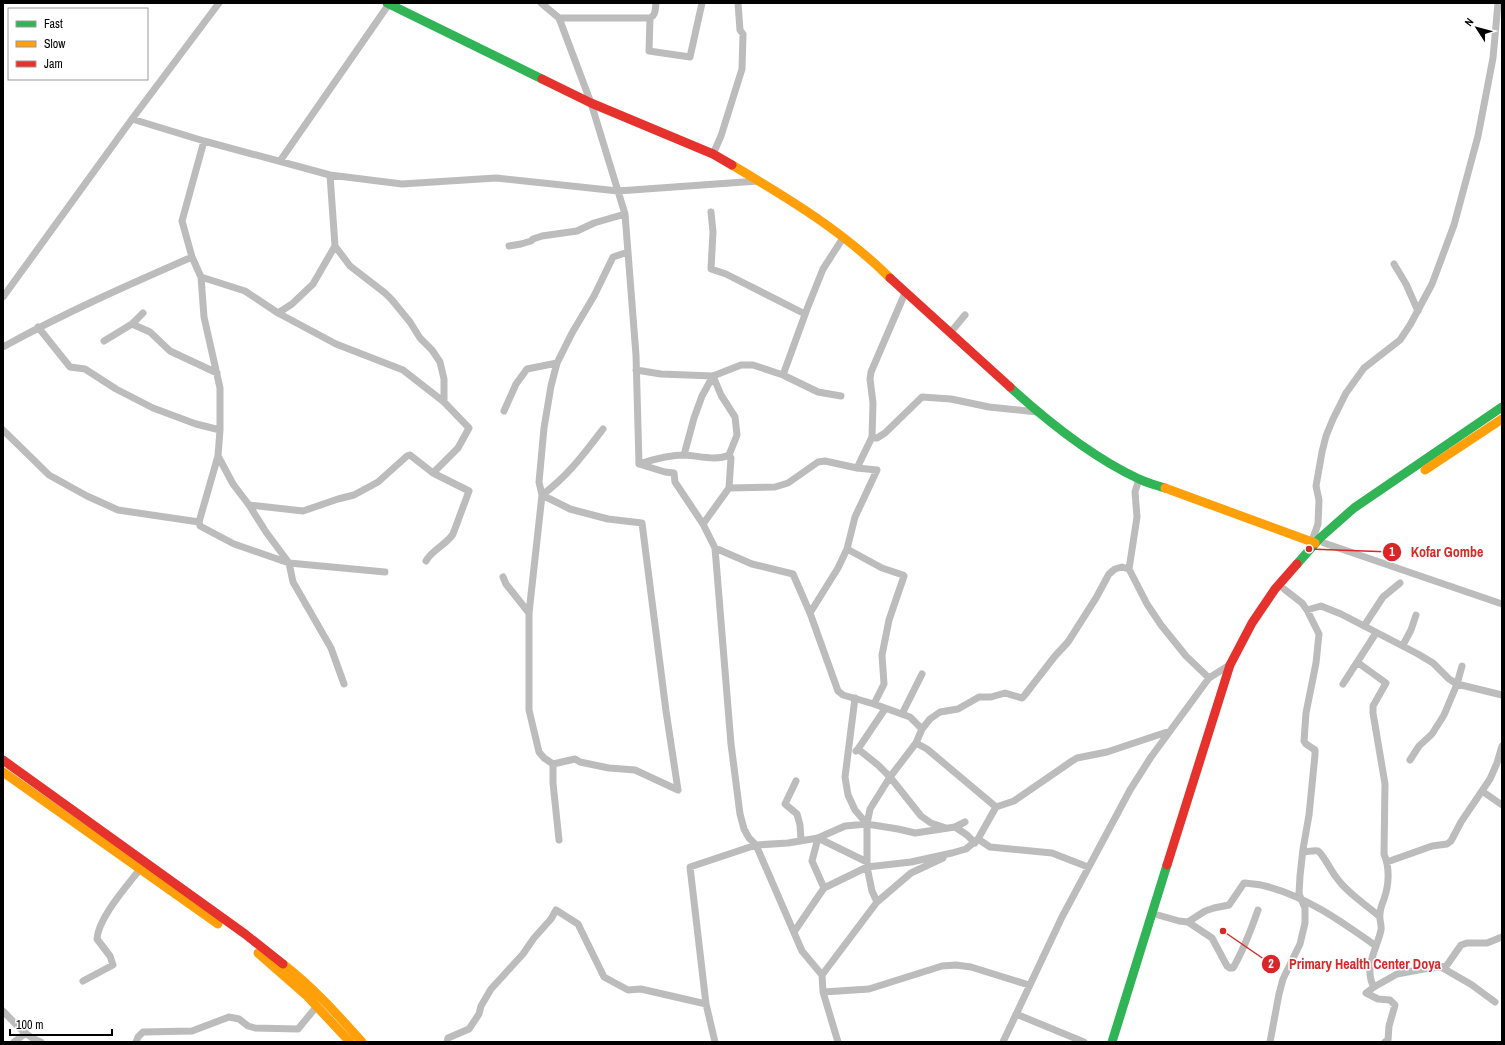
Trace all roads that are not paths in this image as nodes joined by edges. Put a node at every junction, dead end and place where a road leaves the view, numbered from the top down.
1 (218, 3) edge
2 (389, 3) edge
3 (541, 3) edge
4 (656, 3) edge
5 (702, 3) edge
6 (738, 3) edge
7 (1498, 3) edge
8 (558, 18) junction
9 (650, 18) junction
10 (591, 103) junction
11 (132, 119) junction
12 (204, 141) junction
13 (713, 154) junction
14 (280, 161) junction
15 (330, 175) junction
16 (759, 181) junction
17 (618, 191) junction
18 (711, 212) dead end
19 (625, 214) junction
20 (843, 238) junction
21 (335, 246) junction
22 (509, 246) dead end
23 (628, 252) junction
24 (192, 257) junction
25 (1394, 264) dead end
26 (201, 277) junction
27 (905, 293) junction
28 (3, 297) edge
29 (1418, 310) junction
30 (143, 313) dead end
31 (278, 313) junction
32 (805, 314) junction
33 (965, 315) dead end
34 (132, 324) junction
35 (38, 327) junction
36 (950, 333) junction
37 (104, 341) dead end
38 (3, 347) edge
39 (557, 363) junction
40 (636, 370) junction
41 (218, 373) junction
42 (783, 375) junction
43 (713, 376) junction
44 (841, 396) dead end
45 (444, 402) junction
46 (1502, 407) edge
47 (504, 411) dead end
48 (1038, 412) junction
49 (1502, 419) edge
50 (603, 429) dead end
51 (3, 430) edge
52 (220, 430) junction
53 (872, 437) junction
54 (684, 455) junction
55 (729, 455) junction
56 (218, 456) junction
57 (639, 464) junction
58 (857, 468) junction
59 (433, 474) junction
60 (1139, 479) junction
61 (729, 488) junction
62 (542, 495) junction
63 (249, 505) junction
64 (199, 522) junction
65 (703, 524) junction
66 (1317, 542) junction
67 (716, 548) junction
68 (847, 549) junction
69 (426, 561) dead end
70 (289, 563) junction
71 (1129, 569) junction
72 (385, 572) dead end
73 (503, 577) dead end
74 (1400, 583) dead end
75 (1284, 589) junction
76 (1502, 604) edge
77 (1307, 610) junction
78 (529, 613) junction
79 (810, 613) junction
80 (1416, 615) dead end
81 (1364, 626) junction
82 (1376, 633) junction
83 (1403, 645) junction
84 (1357, 662) junction
85 (1230, 665) junction
86 (1462, 666) dead end
87 (922, 674) dead end
88 (1209, 678) junction
89 (344, 684) dead end
90 (1343, 684) dead end
91 (1457, 684) junction
92 (1502, 695) edge
93 (855, 698) junction
94 (874, 704) junction
95 (885, 709) junction
96 (902, 714) junction
97 (922, 729) junction
98 (1170, 731) junction
99 (916, 743) junction
100 (1502, 746) edge
101 (858, 750) junction
102 (849, 753) junction
103 (3, 760) edge
104 (1410, 760) dead end
105 (553, 764) junction
106 (3, 772) edge
107 (890, 777) junction
108 (796, 781) dead end
109 (1482, 791) junction
110 (1502, 805) edge
111 (996, 808) junction
112 (965, 822) dead end
113 (867, 824) junction
114 (955, 827) junction
115 (946, 828) junction
116 (818, 838) junction
117 (559, 840) dead end
118 (801, 840) junction
119 (977, 841) junction
120 (756, 845) junction
121 (1303, 852) junction
122 (952, 853) junction
123 (1387, 862) junction
124 (867, 864) junction
125 (1088, 867) junction
126 (140, 869) junction
127 (824, 888) junction
128 (1300, 898) junction
129 (877, 902) junction
130 (1258, 910) dead end
131 (1158, 915) junction
132 (1379, 916) junction
133 (1188, 922) junction
134 (794, 932) junction
135 (1502, 937) edge
136 (1376, 946) junction
137 (1441, 967) junction
138 (822, 975) junction
139 (82, 982) dead end
140 (1029, 986) junction
141 (1374, 987) junction
142 (823, 992) junction
143 (1495, 1002) dead end
144 (706, 1004) junction
145 (317, 1006) junction
146 (3, 1011) edge
147 (1016, 1014) junction
148 (26, 1033) junction
149 (14, 1042) edge
150 (41, 1042) edge
151 (136, 1042) edge
152 (350, 1042) edge
153 (362, 1042) edge
154 (447, 1042) edge
155 (715, 1042) edge
156 (838, 1042) edge
157 (1004, 1042) edge
158 (1084, 1042) edge
159 (1112, 1042) edge
160 (1120, 1042) edge
161 (1270, 1042) edge
162 (1385, 1042) edge

1 - 11 street
2 - 10 main road
2 - 14 street
3 - 8 street
4 - 9 street
5 - 9 street
6 - 13 street
7 - 29 street
8 - 9 street
8 - 10 street
10 - 13 main road
10 - 17 street
11 - 12 street
11 - 28 street
12 - 14 street
12 - 24 street
13 - 16 main road
14 - 15 street
15 - 17 street
15 - 21 street
16 - 17 street
16 - 20 main road
17 - 19 street
18 - 32 street
19 - 22 street
19 - 23 street
20 - 27 main road
20 - 32 street
21 - 31 street
21 - 45 street
23 - 39 street
23 - 40 street
24 - 26 street
24 - 35 street
25 - 29 street
26 - 31 street
26 - 41 street
27 - 36 main road
27 - 53 street
29 - 66 street
30 - 34 street
31 - 45 street
32 - 42 street
33 - 36 street
34 - 37 street
34 - 41 street
35 - 38 street
35 - 52 street
36 - 48 main road
39 - 47 street
39 - 62 street
40 - 43 street
40 - 57 street
41 - 52 street
42 - 43 street
42 - 44 street
43 - 54 street
43 - 55 street
45 - 59 street
46 - 66 main road
48 - 53 street
48 - 60 main road
49 - 66 main road
50 - 62 street
51 - 64 street
52 - 56 street
53 - 58 street
54 - 55 street
54 - 57 street
55 - 61 street
56 - 63 street
56 - 64 street
57 - 65 street
58 - 61 street
58 - 68 street
59 - 63 street
59 - 69 street
60 - 66 main road
60 - 71 street
61 - 65 street
62 - 78 street
62 - 105 street
63 - 70 street
64 - 70 street
65 - 67 street
66 - 75 main road
66 - 76 street
66 - 85 main road
67 - 79 street
67 - 120 street
68 - 79 street
68 - 94 street
70 - 72 street
70 - 89 street
71 - 88 street
71 - 97 street
73 - 78 street
74 - 81 street
75 - 77 street
75 - 131 main road
77 - 81 street
77 - 121 street
78 - 105 street
79 - 93 street
80 - 83 street
81 - 82 street
82 - 83 street
82 - 84 street
83 - 91 street
84 - 90 street
84 - 123 street
85 - 88 street
85 - 159 main road
86 - 91 street
87 - 96 street
88 - 98 street
91 - 92 street
91 - 104 street
93 - 94 street
93 - 102 street
94 - 95 street
95 - 96 street
95 - 101 street
96 - 97 street
97 - 99 street
98 - 111 street
98 - 125 street
99 - 107 street
99 - 111 street
100 - 109 street
101 - 102 street
101 - 107 street
102 - 113 street
103 - 153 main road
105 - 117 street
106 - 126 main road
107 - 113 street
107 - 115 street
108 - 118 street
109 - 110 street
109 - 123 street
111 - 119 street
112 - 114 street
113 - 115 street
113 - 116 street
113 - 124 street
114 - 115 street
114 - 119 street
116 - 118 street
116 - 124 street
116 - 127 street
118 - 120 street
119 - 122 street
119 - 125 street
120 - 134 street
120 - 144 street
121 - 128 street
121 - 132 street
122 - 124 street
122 - 129 street
123 - 132 street
124 - 127 street
124 - 129 street
125 - 140 street
126 - 139 street
126 - 145 main road
127 - 134 street
128 - 133 street
128 - 136 street
128 - 161 street
129 - 138 street
130 - 133 street
131 - 133 street
131 - 160 main road
132 - 136 street
134 - 138 street
135 - 137 street
136 - 141 street
137 - 141 street
137 - 143 street
138 - 142 street
140 - 142 street
140 - 147 street
141 - 162 street
142 - 156 street
144 - 154 street
144 - 155 street
145 - 151 street
145 - 152 main road
146 - 148 street
147 - 157 street
147 - 158 street
148 - 149 street
148 - 150 street

